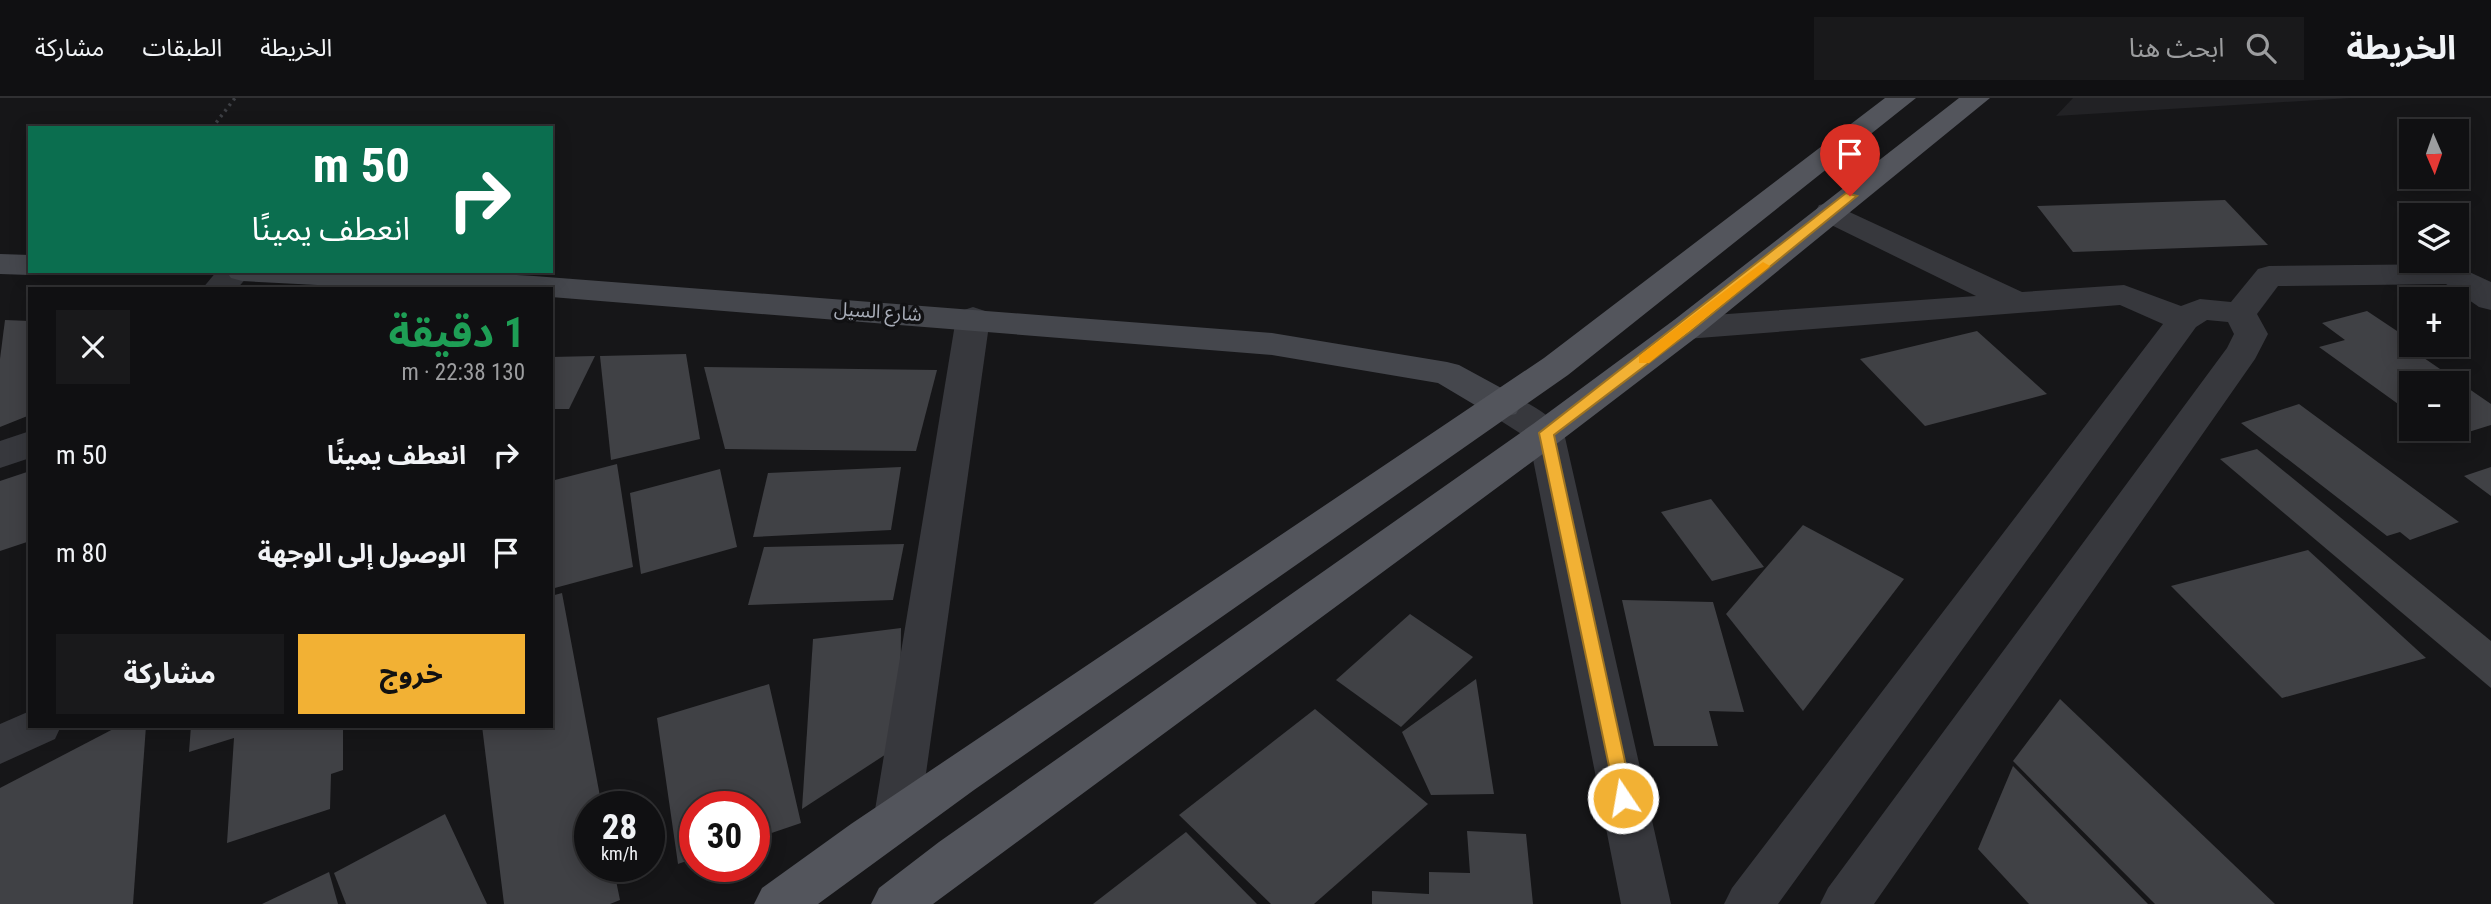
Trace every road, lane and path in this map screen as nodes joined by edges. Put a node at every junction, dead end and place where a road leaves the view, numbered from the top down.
1 (235, 98) edge
2 (1902, 98) edge
3 (1976, 98) edge
4 (214, 126) edge
5 (1830, 212) junction
6 (0, 264) edge
7 (28, 265) edge
8 (234, 273) edge
9 (278, 273) edge
10 (220, 287) edge
11 (533, 287) edge
12 (553, 288) edge
13 (2487, 293) edge
14 (2015, 302) junction
15 (2240, 313) junction
16 (972, 318) junction
17 (2184, 320) junction
18 (1686, 328) junction
19 (1503, 405) junction
20 (1546, 433) junction
21 (28, 445) edge
22 (0, 455) edge
23 (35, 728) edge
24 (0, 744) edge
25 (897, 816) junction
26 (779, 904) edge
27 (895, 904) edge
28 (1646, 904) edge
29 (1749, 904) edge
30 (1845, 904) edge

1 - 4 path
2 - 19 main road
3 - 5 main road
5 - 14 street
5 - 18 main road
6 - 7 street
8 - 10 street
9 - 11 street, شارع السيل
12 - 16 street, شارع السيل
13 - 15 street
14 - 17 street
14 - 18 street
15 - 17 street
15 - 30 street
16 - 19 street, شارع السيل
16 - 25 street
17 - 29 street
18 - 20 main road
19 - 20 street
19 - 25 main road
20 - 27 main road
20 - 28 street
21 - 22 street
23 - 24 street
25 - 26 main road

